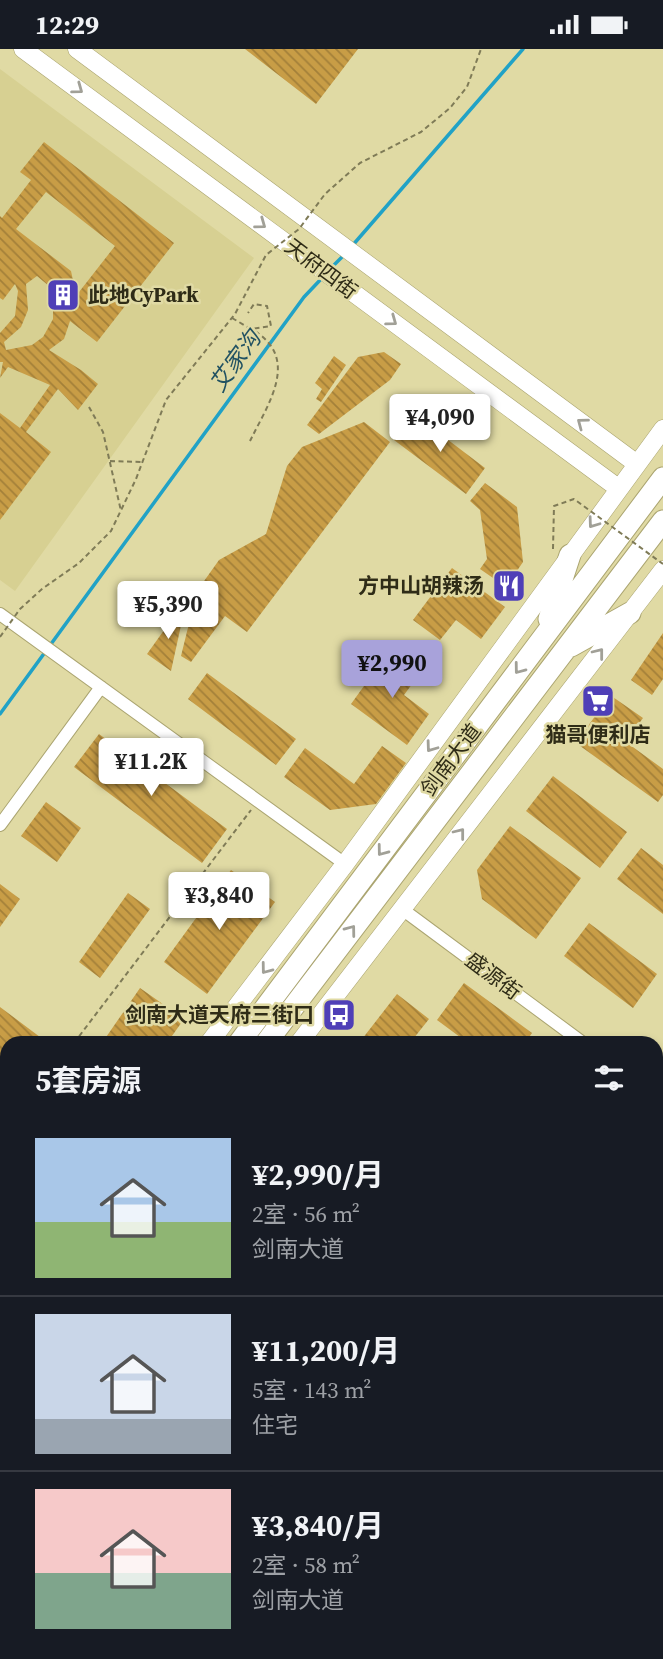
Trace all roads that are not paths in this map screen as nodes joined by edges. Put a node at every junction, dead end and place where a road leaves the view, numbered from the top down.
1 (23, 49) edge
2 (77, 49) edge
3 (663, 429) edge
4 (636, 464) junction
5 (663, 478) edge
6 (618, 488) junction
7 (663, 521) edge
8 (561, 552) junction
9 (663, 570) edge
10 (630, 613) junction
11 (0, 614) edge
12 (543, 637) junction
13 (563, 650) junction
14 (101, 687) junction
15 (0, 825) edge
16 (345, 864) junction
17 (402, 909) junction
18 (214, 1036) edge
19 (244, 1036) edge
20 (271, 1036) edge
21 (304, 1036) edge
22 (574, 1036) edge

1 -> 6 main road, 天府四街
4 -> 2 main road, 天府四街
3 - 4 main road
4 - 6 main road
5 - 12 highway, 剑南大道
6 -> 8 main road
7 - 13 highway, 剑南大道
8 - 12 highway
8 -> 16 main road
9 - 10 main road
10 - 13 highway
17 -> 10 main road
11 - 14 street
12 -> 19 highway, 剑南大道
20 -> 13 highway, 剑南大道
14 - 15 street
14 - 16 street
16 -> 18 main road
17 - 21 main road
17 - 22 street, 盛源街

